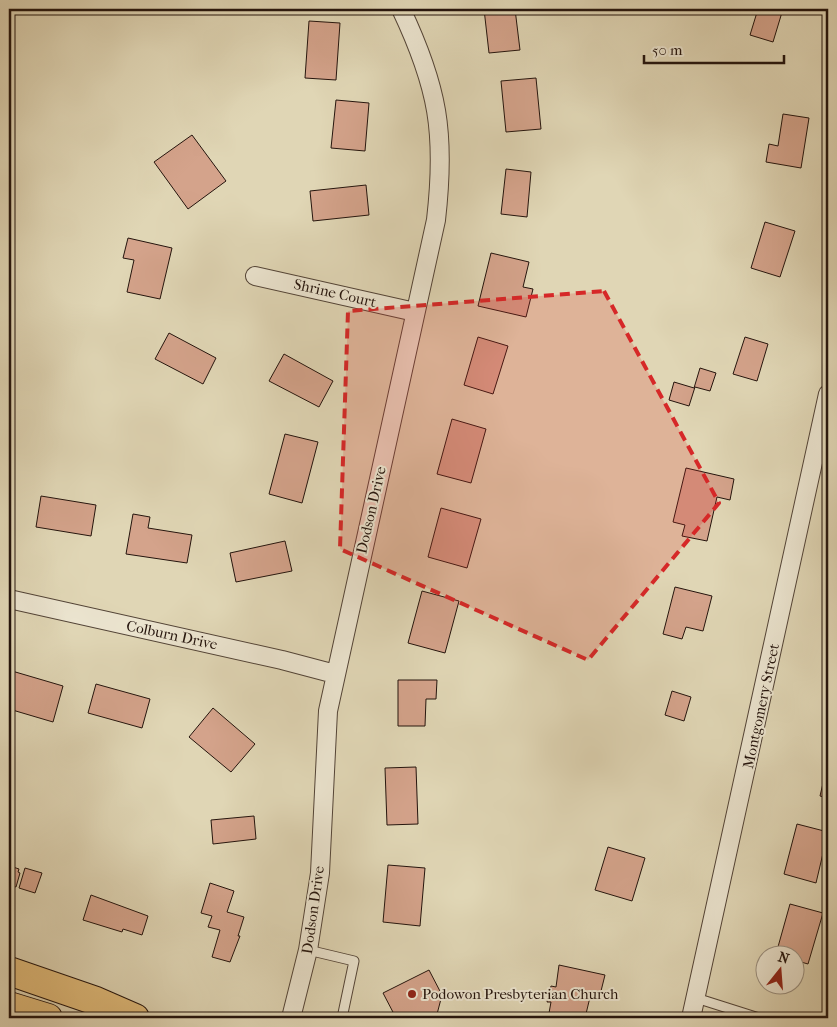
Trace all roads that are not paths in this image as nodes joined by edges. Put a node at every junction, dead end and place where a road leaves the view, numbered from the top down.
1 (401, 9) edge
2 (255, 276) dead end
3 (415, 312) junction
4 (828, 394) edge
5 (9, 599) edge
6 (335, 674) junction
7 (308, 950) junction
8 (9, 971) edge
9 (696, 998) junction
10 (9, 1006) edge
11 (48, 1018) edge
12 (135, 1018) edge
13 (292, 1018) edge
14 (342, 1018) edge
15 (691, 1018) edge
16 (754, 1018) edge

1 - 3 street, Dodson Drive
2 - 3 street, Shrine Court
3 - 6 street, Dodson Drive
4 - 9 street, Montgomery Street
5 - 6 street, Colburn Drive
6 - 7 street, Dodson Drive
7 - 13 street, Dodson Drive
7 - 14 lane
8 - 12 main road
9 - 15 street, Montgomery Street
9 - 16 lane
10 - 11 main road

